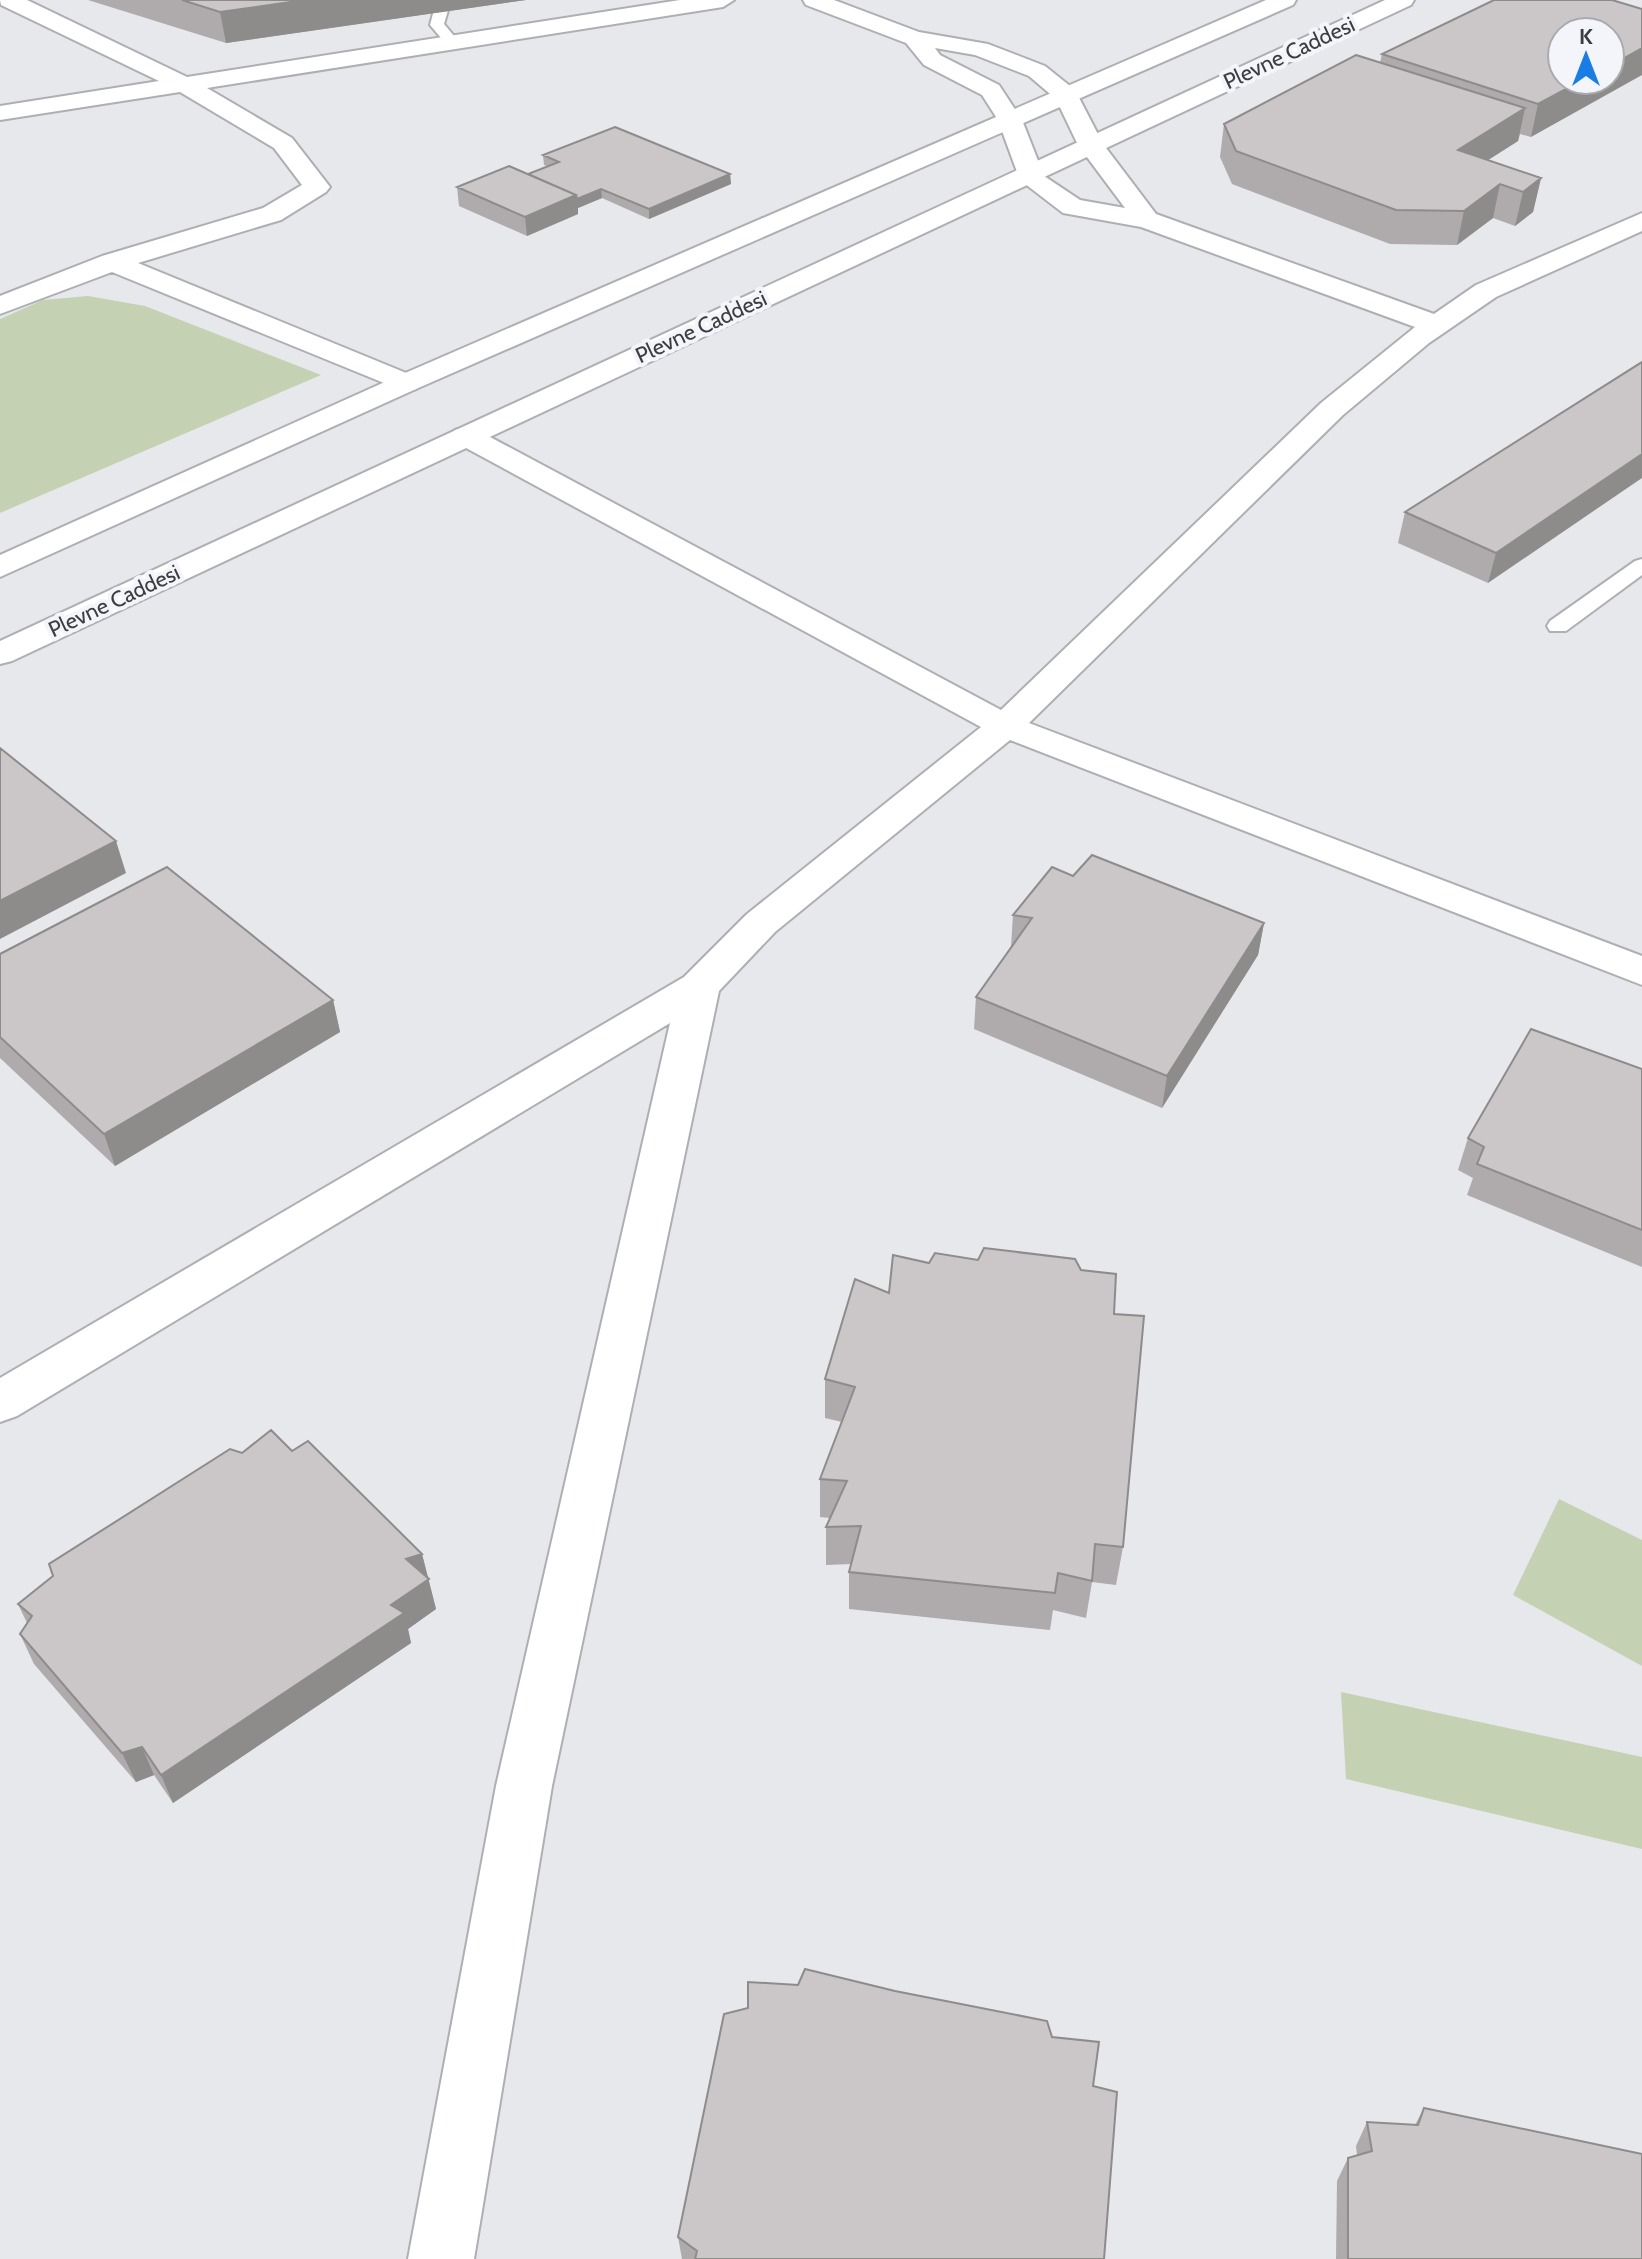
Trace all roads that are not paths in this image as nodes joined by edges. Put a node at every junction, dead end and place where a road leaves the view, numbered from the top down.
1 (9, 0) edge
2 (448, 0) edge
3 (723, 0) edge
4 (814, 0) edge
5 (1285, 0) edge
6 (1403, 0) edge
7 (914, 38) junction
8 (453, 43) junction
9 (184, 84) junction
10 (1066, 95) junction
11 (0, 113) edge
12 (1010, 120) junction
13 (1091, 145) junction
14 (1030, 173) junction
15 (1147, 220) junction
16 (1642, 221) edge
17 (112, 262) junction
18 (0, 306) edge
19 (1437, 325) junction
20 (406, 383) junction
21 (466, 436) junction
22 (1642, 565) edge
23 (0, 567) edge
24 (1558, 626) dead end
25 (0, 654) edge
26 (1005, 726) junction
27 (1642, 971) edge
28 (699, 987) junction
29 (0, 1402) edge
30 (441, 2259) edge

1 - 9 street
2 - 8 lane
3 - 8 street
4 - 7 street
5 - 10 street, Plevne Caddesi
6 - 13 street, Plevne Caddesi
7 - 10 street
7 - 12 street
8 - 9 street
9 - 11 street
9 - 17 street
10 - 12 street, Plevne Caddesi
10 - 13 street
12 - 14 street
12 - 20 street, Plevne Caddesi
13 - 14 street, Plevne Caddesi
13 - 15 street
14 - 15 street
14 - 21 street, Plevne Caddesi
15 - 19 street
16 - 19 street
17 - 18 street
17 - 20 street
19 - 26 street
20 - 23 street, Plevne Caddesi
21 - 25 street, Plevne Caddesi
21 - 26 street
22 - 24 lane
26 - 27 street
26 - 28 street
28 - 29 street
28 - 30 street

